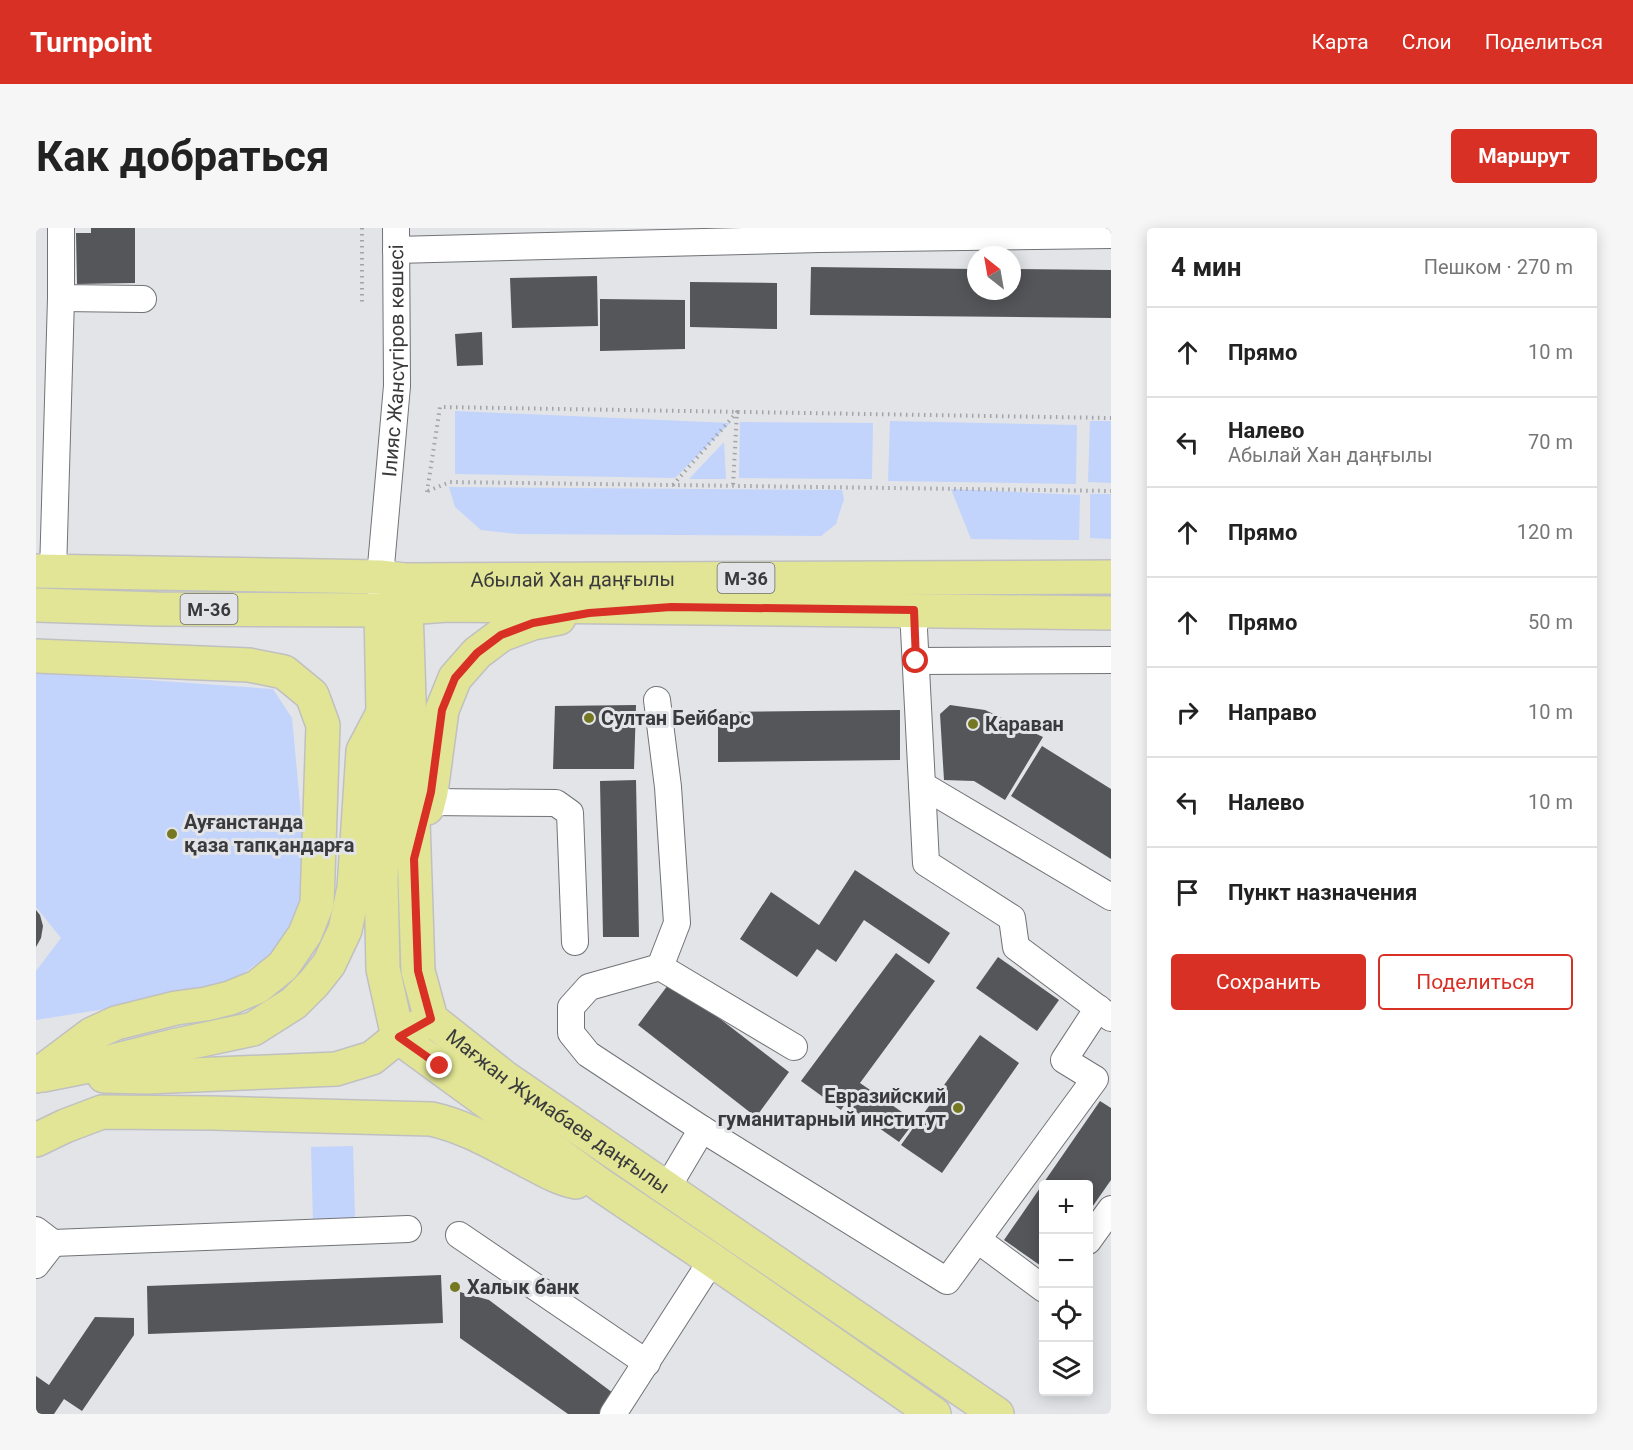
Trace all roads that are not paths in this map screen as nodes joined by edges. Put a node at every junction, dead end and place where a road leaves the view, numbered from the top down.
1 (61, 228) edge
2 (1056, 232) edge
3 (1111, 235) edge
4 (396, 239) edge
5 (61, 298) junction
6 (143, 299) dead end
7 (45, 572) edge
8 (1111, 577) edge
9 (393, 594) junction
10 (36, 605) edge
11 (671, 607) junction
12 (914, 610) junction
13 (1111, 613) edge
14 (36, 656) edge
15 (1111, 660) edge
16 (916, 661) junction
17 (657, 700) dead end
18 (383, 713) junction
19 (922, 785) junction
20 (428, 802) junction
21 (414, 859) junction
22 (1111, 897) edge
23 (575, 942) dead end
24 (660, 967) junction
25 (1105, 1013) edge
26 (431, 1019) junction
27 (399, 1037) junction
28 (794, 1047) dead end
29 (36, 1076) edge
30 (147, 1077) junction
31 (702, 1129) junction
32 (36, 1136) edge
33 (36, 1140) edge
34 (602, 1185) junction
35 (667, 1188) junction
36 (1111, 1209) edge
37 (408, 1229) dead end
38 (459, 1234) dead end
39 (1093, 1235) edge
40 (45, 1237) edge
41 (978, 1240) junction
42 (712, 1260) junction
43 (36, 1265) edge
44 (1043, 1288) edge
45 (646, 1364) junction
46 (928, 1412) edge
47 (613, 1414) edge
48 (997, 1414) edge

1 - 5 street
2 - 3 street
2 - 4 street
4 - 9 street, Ілияс Жансүгіров көшесі
5 - 6 street
5 - 7 street
7 - 9 main road, Абылай Хан даңғылы / M-36
8 - 9 main road, Абылай Хан даңғылы / M-36
9 - 10 main road, Абылай Хан даңғылы / M-36
9 - 11 main road, Абылай Хан даңғылы / M-36
9 - 18 main road
9 - 21 main road, Мағжан Жұмабаев даңғылы
11 - 12 main road, Абылай Хан даңғылы / M-36
11 - 20 main road
12 - 13 main road, Абылай Хан даңғылы / M-36
12 - 16 street
14 - 29 main road
15 - 16 street
16 - 19 street
17 - 24 street
18 - 27 main road
18 - 29 main road
19 - 22 street
19 - 25 street
20 - 21 main road
20 - 23 street
21 - 26 main road, Мағжан Жұмабаев даңғылы
24 - 28 street
24 - 31 street
25 - 41 street
26 - 27 main road
26 - 35 main road, Мағжан Жұмабаев даңғылы
27 - 30 main road
27 - 34 main road, Мағжан Жұмабаев даңғылы
29 - 30 main road
30 - 32 main road
31 - 35 street
31 - 41 street
33 - 34 main road
34 - 42 main road, Мағжан Жұмабаев даңғылы
35 - 48 main road, Мағжан Жұмабаев даңғылы
36 - 39 street
37 - 40 street
38 - 45 street
40 - 43 street
41 - 44 street
42 - 45 street
42 - 46 main road, Мағжан Жұмабаев даңғылы
45 - 47 street

